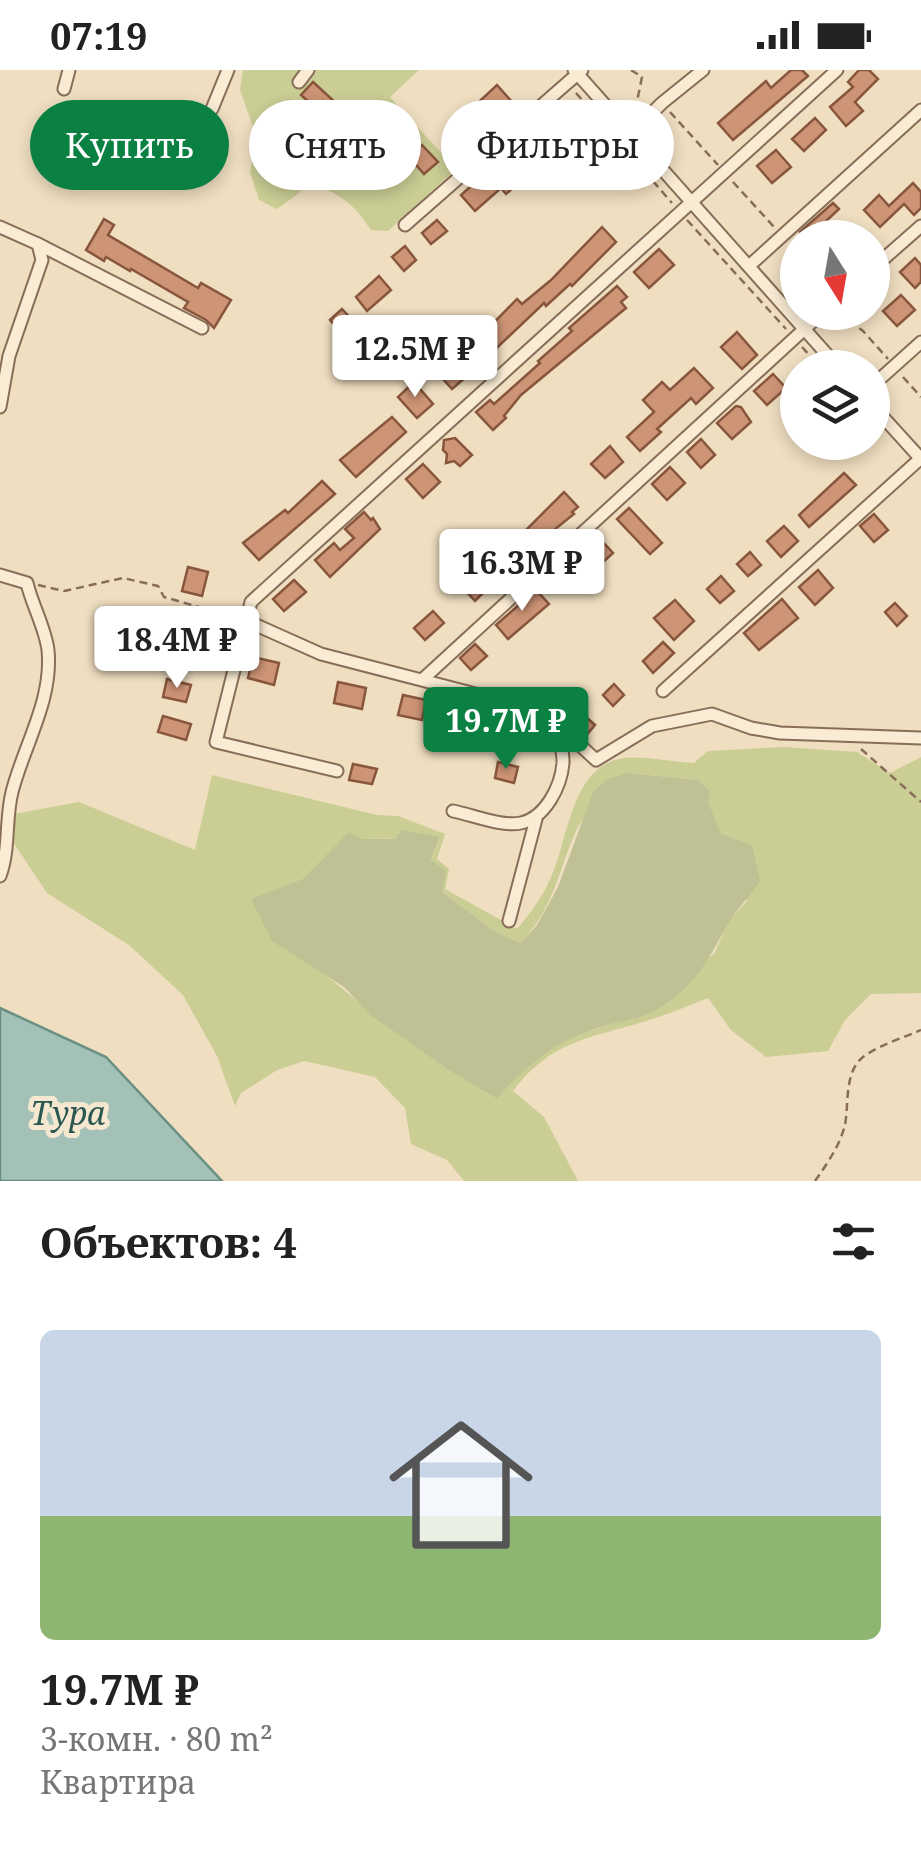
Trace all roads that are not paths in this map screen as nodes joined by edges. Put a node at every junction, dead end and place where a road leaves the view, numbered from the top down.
1 (69, 70) edge
2 (228, 70) edge
3 (308, 70) edge
4 (702, 70) edge
5 (837, 70) edge
6 (578, 71) edge
7 (299, 82) dead end
8 (64, 88) dead end
9 (216, 100) edge
10 (602, 100) edge
11 (666, 100) edge
12 (921, 110) edge
13 (674, 183) edge
14 (692, 202) junction
15 (405, 225) dead end
16 (921, 226) edge
17 (0, 228) edge
18 (38, 244) junction
19 (890, 253) edge
20 (749, 266) junction
21 (780, 301) edge
22 (202, 328) dead end
23 (804, 330) edge
24 (806, 330) edge
25 (921, 342) edge
26 (823, 350) edge
27 (890, 370) edge
28 (0, 408) edge
29 (890, 425) edge
30 (921, 459) edge
31 (0, 576) edge
32 (247, 621) junction
33 (423, 679) junction
34 (662, 691) dead end
35 (557, 734) junction
36 (921, 738) edge
37 (337, 771) dead end
38 (453, 811) dead end
39 (536, 819) junction
40 (0, 876) edge
41 (509, 920) dead end

1 - 8 street
2 - 9 street
3 - 7 street
4 - 11 street
5 - 14 street
6 - 10 street
6 - 15 street
12 - 20 street
13 - 14 street
14 - 20 street
14 - 32 street
16 - 19 street
17 - 18 street
18 - 22 street
18 - 28 street
20 - 21 street
23 - 33 street
24 - 26 street
25 - 27 street
29 - 30 street
30 - 34 street
31 - 40 street
32 - 33 street
32 - 37 street
33 - 35 street
35 - 36 street
35 - 39 street
38 - 39 street
39 - 41 street

